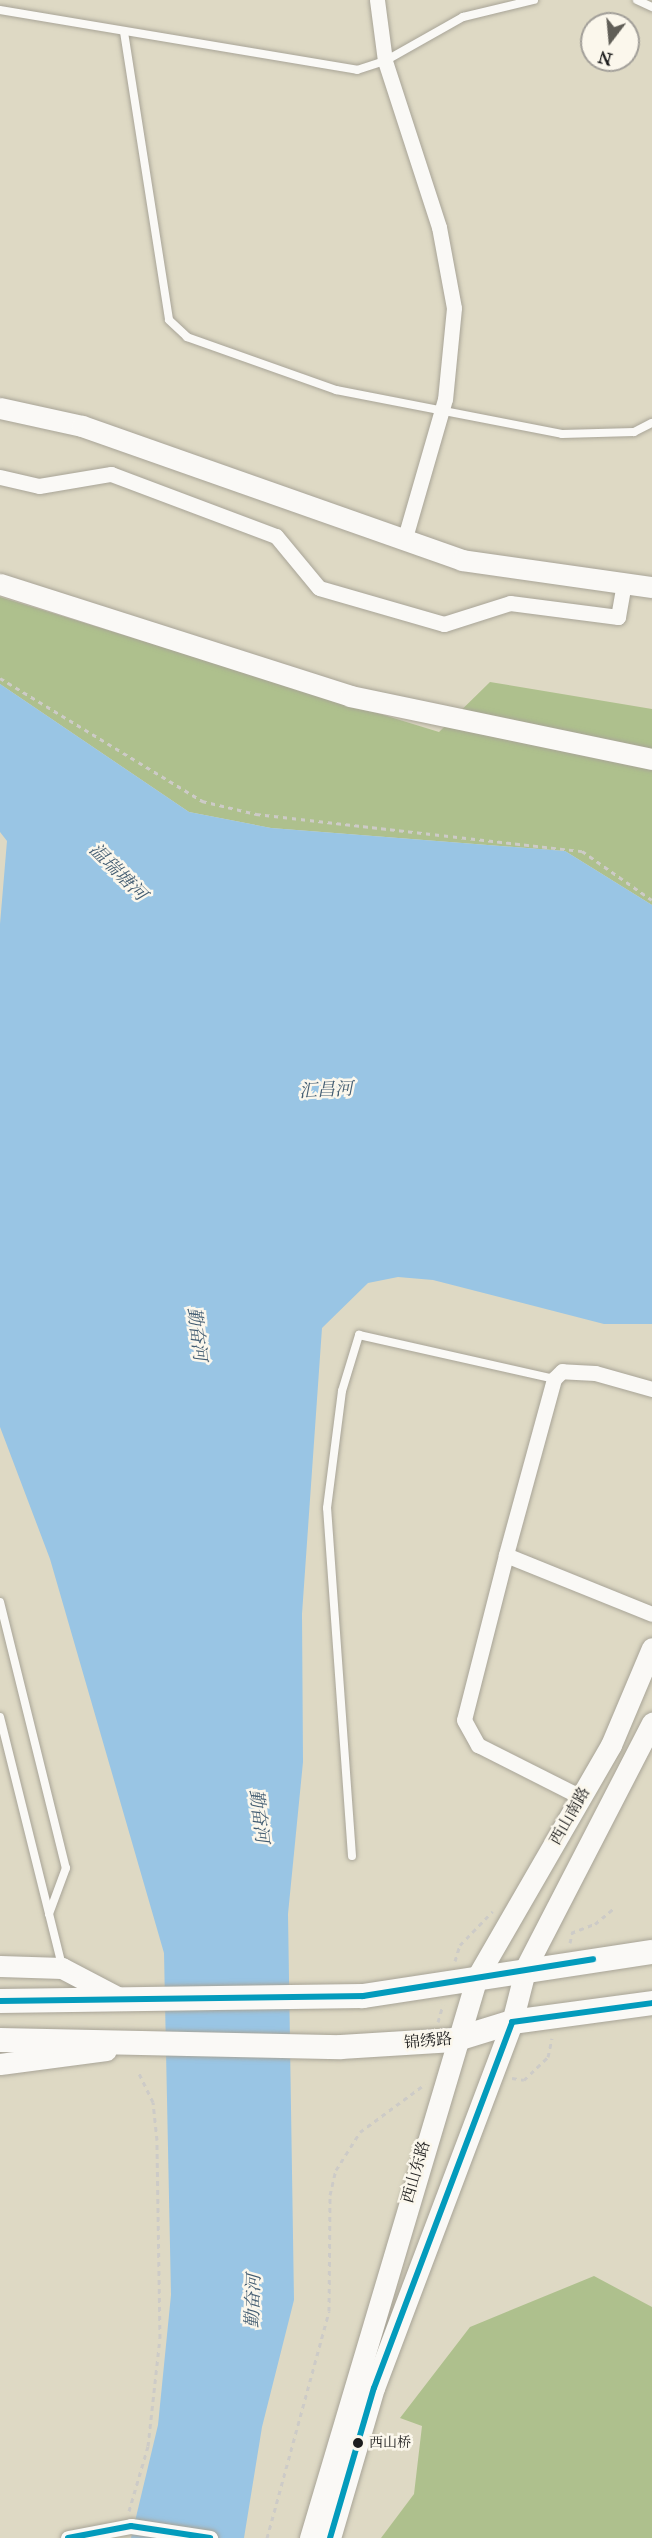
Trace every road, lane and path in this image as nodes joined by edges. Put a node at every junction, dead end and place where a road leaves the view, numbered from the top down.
1 (377, 0) edge
2 (534, 0) edge
3 (637, 0) edge
4 (652, 7) edge
5 (0, 10) edge
6 (124, 32) junction
7 (385, 61) junction
8 (0, 408) edge
9 (441, 411) junction
10 (652, 423) edge
11 (0, 477) edge
12 (404, 541) junction
13 (624, 583) junction
14 (0, 584) edge
15 (652, 587) edge
16 (0, 678) edge
17 (652, 759) edge
18 (652, 900) edge
19 (554, 1379) junction
20 (652, 1389) edge
21 (506, 1555) junction
22 (0, 1602) edge
23 (652, 1614) edge
24 (652, 1648) edge
25 (0, 1717) edge
26 (652, 1723) edge
27 (581, 1797) junction
28 (352, 1856) dead end
29 (615, 1907) dead end
30 (49, 1914) junction
31 (572, 1933) dead end
32 (652, 1952) edge
33 (0, 1966) edge
34 (526, 1967) junction
35 (62, 1968) junction
36 (477, 1977) junction
37 (123, 2000) junction
38 (0, 2001) edge
39 (652, 2003) edge
40 (512, 2022) junction
41 (0, 2040) edge
42 (454, 2040) junction
43 (136, 2046) junction
44 (0, 2064) edge
45 (445, 2072) junction
46 (138, 2073) dead end
47 (492, 2075) junction
48 (524, 2080) dead end
49 (127, 2527) junction
50 (68, 2538) edge
51 (210, 2538) edge
52 (267, 2538) edge
53 (310, 2538) edge
54 (330, 2538) edge

1 - 7 street
2 - 7 lane
3 - 4 lane
5 - 6 lane
6 - 7 lane
6 - 9 lane
7 - 9 street
8 - 12 main road
9 - 10 lane
9 - 12 street
11 - 13 street
12 - 13 main road
13 - 15 main road
14 - 17 main road
16 - 18 path
19 - 20 street
19 - 21 street
19 - 28 lane
21 - 23 street
21 - 27 street
22 - 30 lane
24 - 27 main road, 西山南路
25 - 30 lane
26 - 34 main road, 西山南路
27 - 36 main road, 西山南路
29 - 31 path
30 - 35 lane
32 - 34 main road
33 - 35 main road
34 - 36 main road
34 - 40 main road, 西山南路
35 - 37 main road
36 - 37 main road
36 - 42 main road, 西山东路
37 - 38 main road
39 - 40 main road
40 - 42 main road, 锦绣路
40 - 47 main road
41 - 43 main road
42 - 43 main road, 锦绣路
42 - 45 main road, 西山东路
43 - 44 main road
45 - 52 path
45 - 53 main road, 西山东路
46 - 49 path
47 - 48 path
47 - 54 main road
49 - 50 street
49 - 51 street

